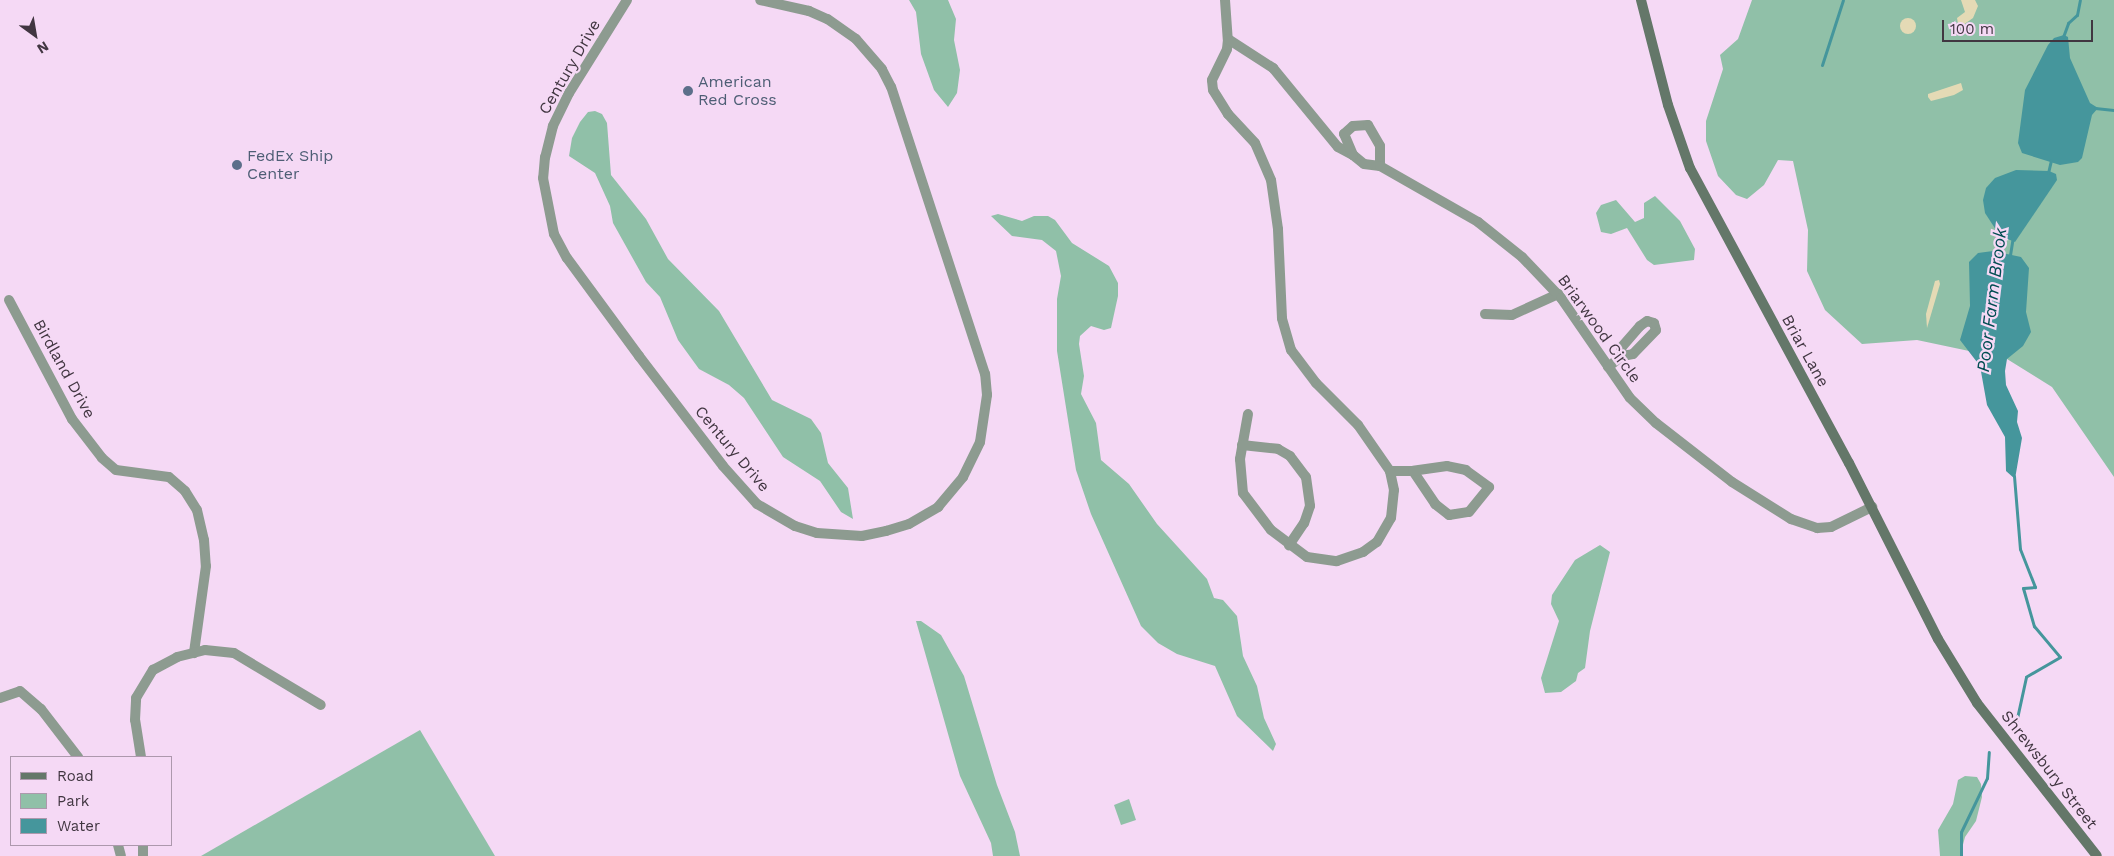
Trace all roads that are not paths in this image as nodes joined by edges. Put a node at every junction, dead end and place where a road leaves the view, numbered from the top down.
1 (627, 0) edge
2 (760, 0) edge
3 (1225, 0) edge
4 (1641, 0) edge
5 (1228, 39) junction
6 (1353, 155) junction
7 (1380, 166) junction
8 (1558, 294) junction
9 (9, 300) dead end
10 (1485, 314) dead end
11 (1622, 356) dead end
12 (1608, 368) junction
13 (1248, 414) dead end
14 (1242, 444) junction
15 (1390, 471) junction
16 (1413, 471) junction
17 (1872, 507) junction
18 (1289, 545) junction
19 (194, 653) junction
20 (0, 698) edge
21 (1977, 703) joint
22 (321, 705) dead end
23 (77, 756) edge
24 (140, 756) edge
25 (2097, 856) edge

1 - 2 street, Century Drive
3 - 5 street
4 - 17 main road, Briar Lane
5 - 6 street
5 - 15 street
6 - 7 street, Briarwood Circle
6 - 7 street
7 - 8 street, Briarwood Circle
8 - 10 street
8 - 12 street, Briarwood Circle
9 - 19 street, Birdland Drive
11 - 12 street
12 - 17 street, Briarwood Circle
13 - 14 street
14 - 18 street
14 - 18 street
15 - 16 street
15 - 18 street
16 - 16 street
17 - 21 main road, Briar Lane
19 - 22 street
19 - 24 street
20 - 23 street
21 - 25 main road, Shrewsbury Street

